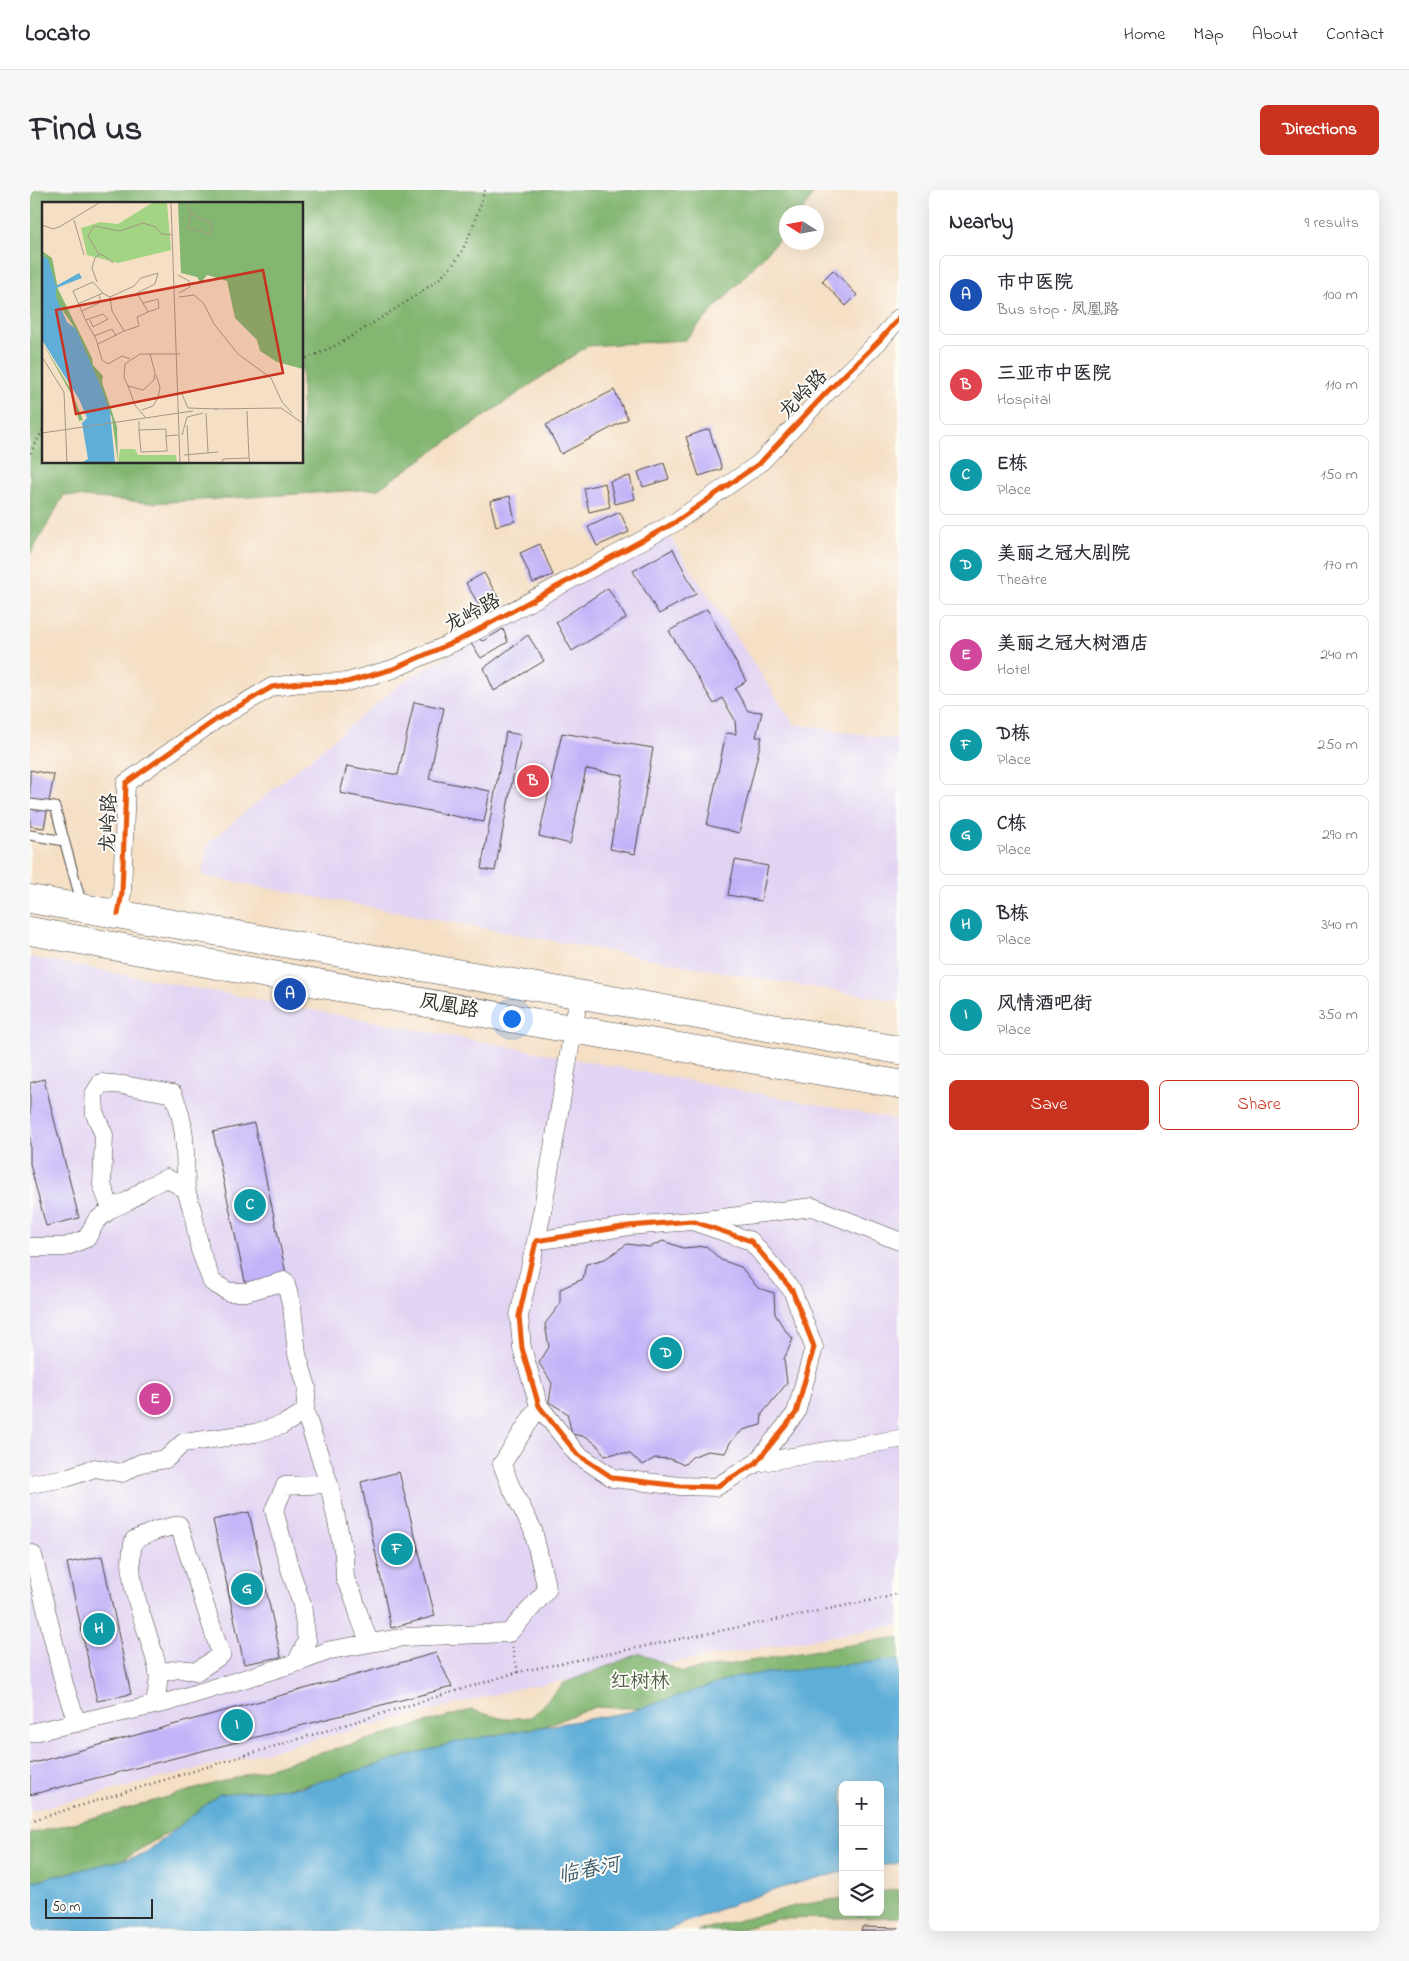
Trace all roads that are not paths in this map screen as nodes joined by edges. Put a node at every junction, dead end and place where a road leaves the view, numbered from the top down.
1 (899, 318) edge
2 (30, 804) edge
3 (30, 835) edge
4 (64, 841) junction
5 (30, 898) edge
6 (82, 908) junction
7 (118, 914) junction
8 (30, 931) edge
9 (579, 995) junction
10 (574, 1029) junction
11 (897, 1049) edge
12 (899, 1084) edge
13 (186, 1190) junction
14 (110, 1209) junction
15 (692, 1221) junction
16 (536, 1241) junction
17 (899, 1241) edge
18 (30, 1247) edge
19 (539, 1406) junction
20 (305, 1412) junction
21 (899, 1439) edge
22 (756, 1464) junction
23 (30, 1484) edge
24 (330, 1484) junction
25 (30, 1553) edge
26 (369, 1642) junction
27 (296, 1663) junction
28 (158, 1672) junction
29 (155, 1705) junction
30 (77, 1723) junction
31 (30, 1733) edge

1 - 7 street, 龙岭路
2 - 4 lane
3 - 4 lane
4 - 6 lane
5 - 6 highway, 凤凰路
6 - 7 highway, 凤凰路
7 - 9 highway, 凤凰路
8 - 10 highway, 凤凰路
9 - 10 street
9 - 11 highway, 凤凰路
10 - 12 highway, 凤凰路
10 - 16 street
13 - 14 street
13 - 14 street
13 - 20 street
14 - 18 street
15 - 16 street
15 - 17 street
15 - 22 street
16 - 19 street
19 - 22 street
19 - 26 street
20 - 23 street
20 - 24 street
21 - 22 street
24 - 26 street
24 - 27 street
25 - 30 street
26 - 27 street
27 - 29 street
28 - 28 street
28 - 29 street
29 - 30 street
30 - 31 street

